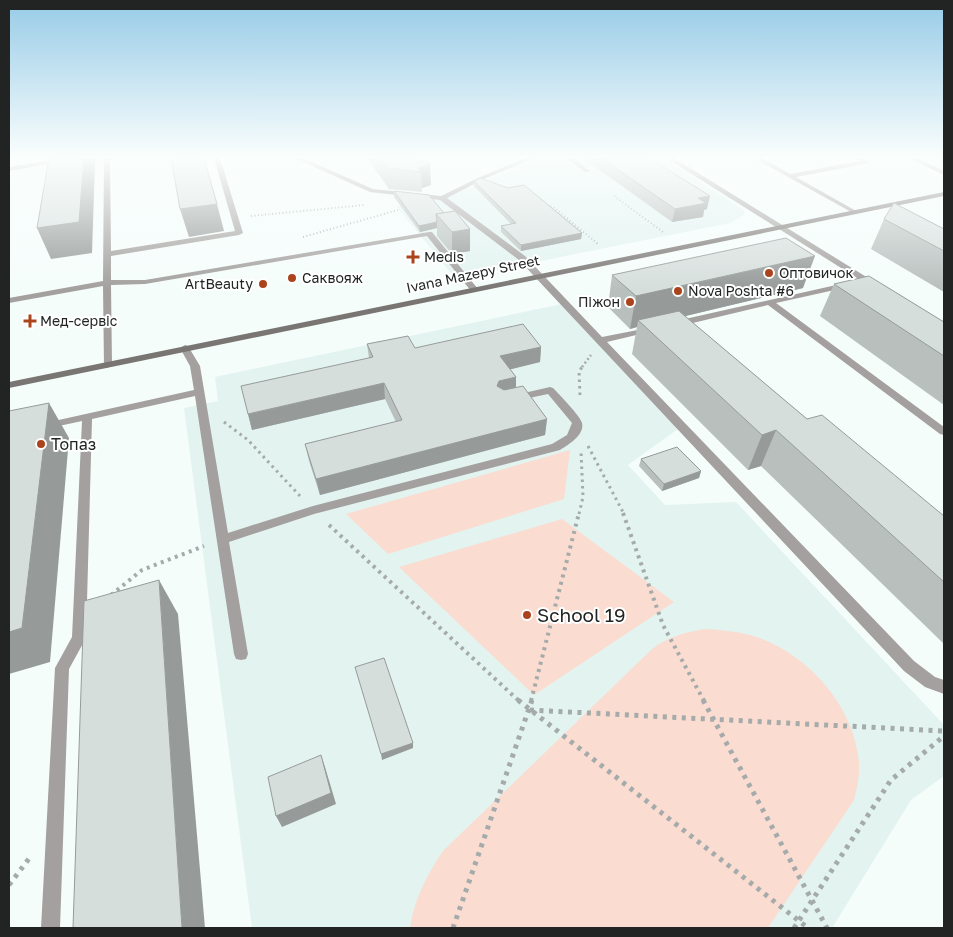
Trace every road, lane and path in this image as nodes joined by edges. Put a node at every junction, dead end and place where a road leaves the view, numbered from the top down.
1 (107, 202) edge
2 (230, 202) edge
3 (447, 202) edge
4 (622, 202) edge
5 (740, 202) edge
6 (836, 202) edge
7 (906, 202) edge
8 (372, 204) dead end
9 (543, 208) edge
10 (404, 209) edge
11 (855, 212) junction
12 (235, 220) junction
13 (477, 224) junction
14 (467, 226) edge
15 (780, 226) junction
16 (438, 232) dead end
17 (663, 232) dead end
18 (429, 234) junction
19 (298, 238) dead end
20 (598, 244) dead end
21 (106, 254) junction
22 (540, 275) junction
23 (866, 280) junction
24 (106, 284) junction
25 (474, 289) junction
26 (882, 290) edge
27 (9, 300) edge
28 (619, 302) dead end
29 (769, 302) junction
30 (575, 312) junction
31 (659, 328) edge
32 (676, 332) edge
33 (602, 340) junction
34 (185, 348) junction
35 (107, 365) junction
36 (9, 385) edge
37 (200, 392) junction
38 (580, 397) dead end
39 (503, 402) edge
40 (202, 404) junction
41 (87, 417) junction
42 (38, 428) edge
43 (944, 432) edge
44 (313, 510) junction
45 (223, 539) junction
46 (80, 620) junction
47 (241, 654) dead end
48 (944, 687) edge
49 (529, 710) junction
50 (714, 720) junction
51 (944, 731) edge
52 (944, 736) edge
53 (812, 901) junction
54 (799, 920) junction
55 (50, 928) edge
56 (453, 928) edge
57 (794, 928) edge
58 (808, 928) edge
59 (826, 928) edge

1 - 21 lane
2 - 12 lane
3 - 13 lane
4 - 17 path
5 - 15 street
6 - 11 lane
7 - 11 main road, Ivana Mazepy Street
8 - 12 path
9 - 20 path
10 - 19 path
11 - 15 main road, Ivana Mazepy Street
12 - 21 lane
13 - 14 lane
13 - 22 lane
15 - 22 main road, Ivana Mazepy Street
15 - 23 street
16 - 18 lane
18 - 24 lane
18 - 25 lane
21 - 24 lane
22 - 25 main road, Ivana Mazepy Street
22 - 30 lane
23 - 26 street
23 - 29 lane
24 - 27 lane
24 - 35 lane
25 - 34 main road, Ivana Mazepy Street
28 - 30 path
29 - 32 lane
29 - 43 lane
30 - 33 lane
31 - 33 lane
33 - 38 path
33 - 48 lane
34 - 35 main road, Ivana Mazepy Street
34 - 37 lane
35 - 36 main road, Ivana Mazepy Street
37 - 40 lane
37 - 41 lane
39 - 44 lane
40 - 44 path
40 - 45 lane
41 - 42 lane
41 - 46 lane
44 - 45 lane
44 - 49 path
45 - 46 path
45 - 47 lane
46 - 55 lane
49 - 50 path
49 - 50 path
49 - 54 path
49 - 56 path
50 - 51 path
50 - 53 path
52 - 53 path
53 - 54 path
53 - 59 path
54 - 57 path
54 - 58 path

